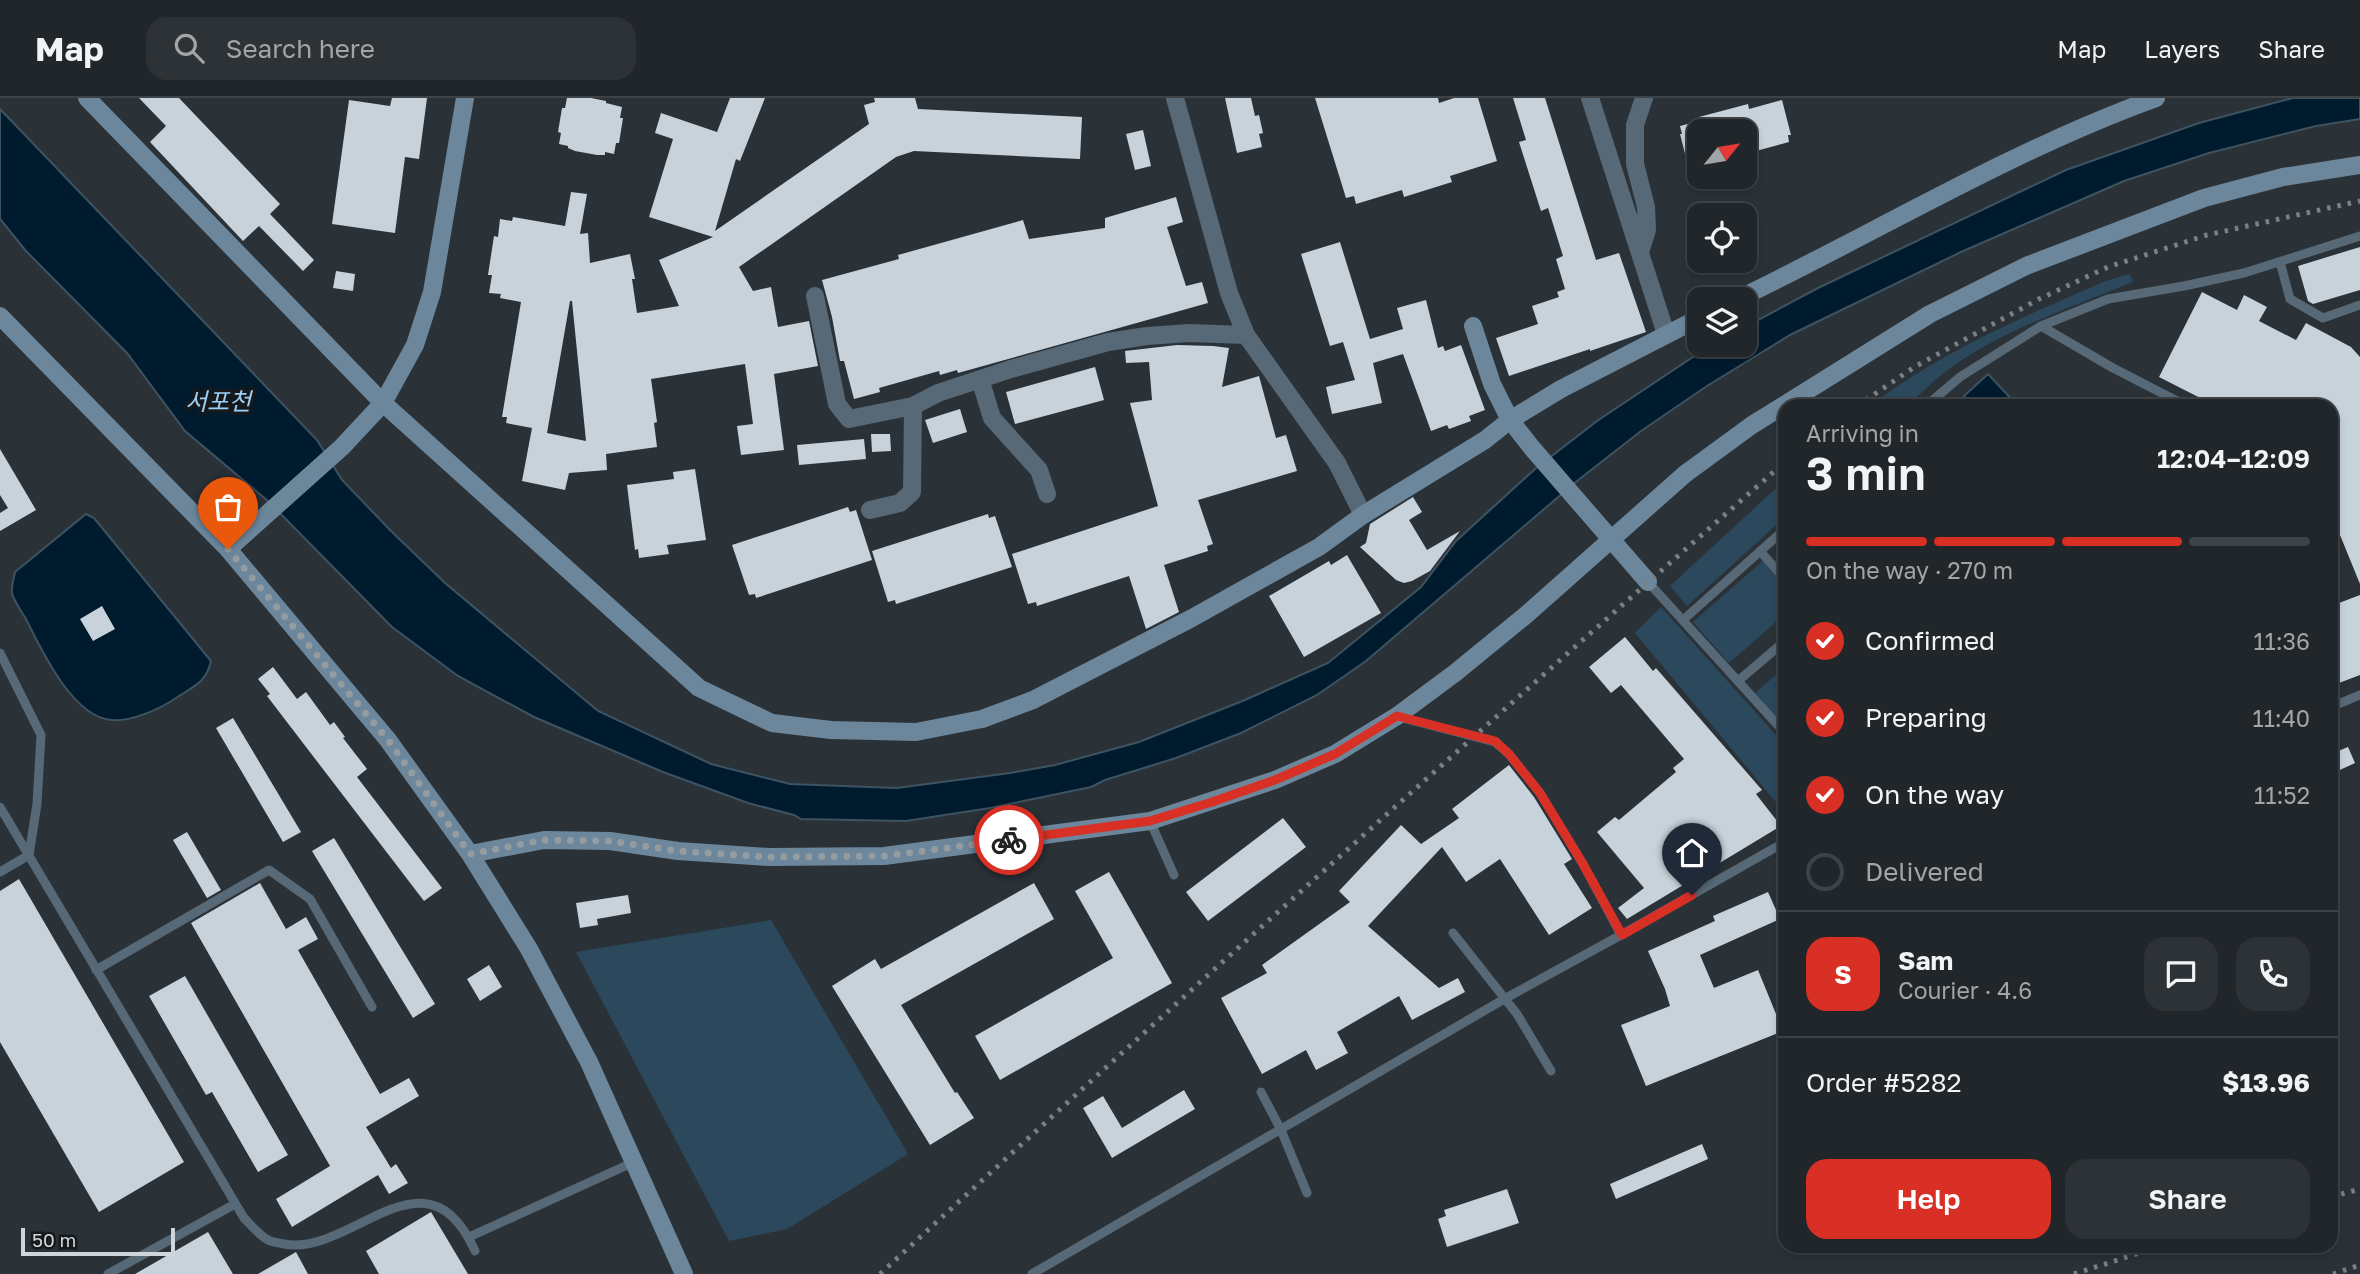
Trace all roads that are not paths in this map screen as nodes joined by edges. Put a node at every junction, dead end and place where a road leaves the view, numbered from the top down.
1 (87, 98) edge
2 (465, 98) edge
3 (1175, 98) edge
4 (1590, 98) edge
5 (1644, 98) edge
6 (2156, 98) edge
7 (2360, 165) edge
8 (2360, 236) edge
9 (1640, 252) junction
10 (2280, 261) junction
11 (1757, 290) edge
12 (815, 296) dead end
13 (2360, 305) edge
14 (0, 316) edge
15 (1687, 324) edge
16 (1473, 326) dead end
17 (2041, 326) junction
18 (1666, 334) junction
19 (1246, 335) junction
20 (980, 379) junction
21 (1794, 399) edge
22 (1934, 399) edge
23 (2174, 399) edge
24 (383, 403) junction
25 (913, 406) junction
26 (1778, 409) edge
27 (1510, 420) junction
28 (1047, 494) dead end
29 (870, 510) dead end
30 (1363, 515) junction
31 (1778, 535) edge
32 (1611, 538) junction
33 (228, 549) junction
34 (1760, 551) junction
35 (1778, 571) edge
36 (1648, 582) joint
37 (1683, 620) junction
38 (1778, 647) edge
39 (0, 653) edge
40 (1738, 681) junction
41 (2360, 695) edge
42 (2338, 703) edge
43 (1397, 716) junction
44 (1778, 725) edge
45 (0, 807) edge
46 (1150, 821) junction
47 (1778, 846) edge
48 (470, 854) junction
49 (29, 855) junction
50 (0, 872) edge
51 (1174, 875) dead end
52 (1454, 933) dead end
53 (1622, 935) junction
54 (96, 970) junction
55 (1506, 998) junction
56 (372, 1007) dead end
57 (1551, 1071) dead end
58 (1261, 1092) dead end
59 (1281, 1130) junction
60 (634, 1162) junction
61 (1307, 1194) dead end
62 (235, 1204) junction
63 (469, 1237) junction
64 (475, 1251) dead end
65 (107, 1274) edge
66 (684, 1274) edge
67 (1032, 1274) edge

1 - 24 street
2 - 24 street
3 - 19 street
4 - 9 street
5 - 9 street
6 - 11 street
7 - 21 street
8 - 10 lane
9 - 18 street
10 - 13 lane
10 - 17 lane
12 - 25 street
14 - 33 street
15 - 18 street
16 - 27 street
17 - 22 lane
17 - 23 lane
18 - 27 street
19 - 20 street
19 - 30 street
20 - 25 street
20 - 28 street
24 - 30 street
24 - 33 street
25 - 29 street
26 - 32 street
27 - 30 street
27 - 32 street
31 - 34 lane
32 - 36 street
32 - 43 street
33 - 48 street
34 - 35 lane
34 - 37 lane
36 - 37 lane
37 - 40 lane
38 - 40 lane
39 - 49 lane
40 - 44 lane
41 - 42 lane
43 - 46 street
43 - 53 lane
45 - 49 lane
46 - 48 street
46 - 51 lane
47 - 53 lane
48 - 60 street
49 - 50 lane
49 - 54 lane
52 - 55 lane
53 - 55 lane
54 - 56 lane
54 - 62 lane
55 - 57 lane
55 - 59 lane
58 - 59 lane
59 - 61 lane
59 - 67 lane
60 - 63 lane
60 - 66 street
62 - 63 lane
62 - 65 lane
63 - 64 lane

